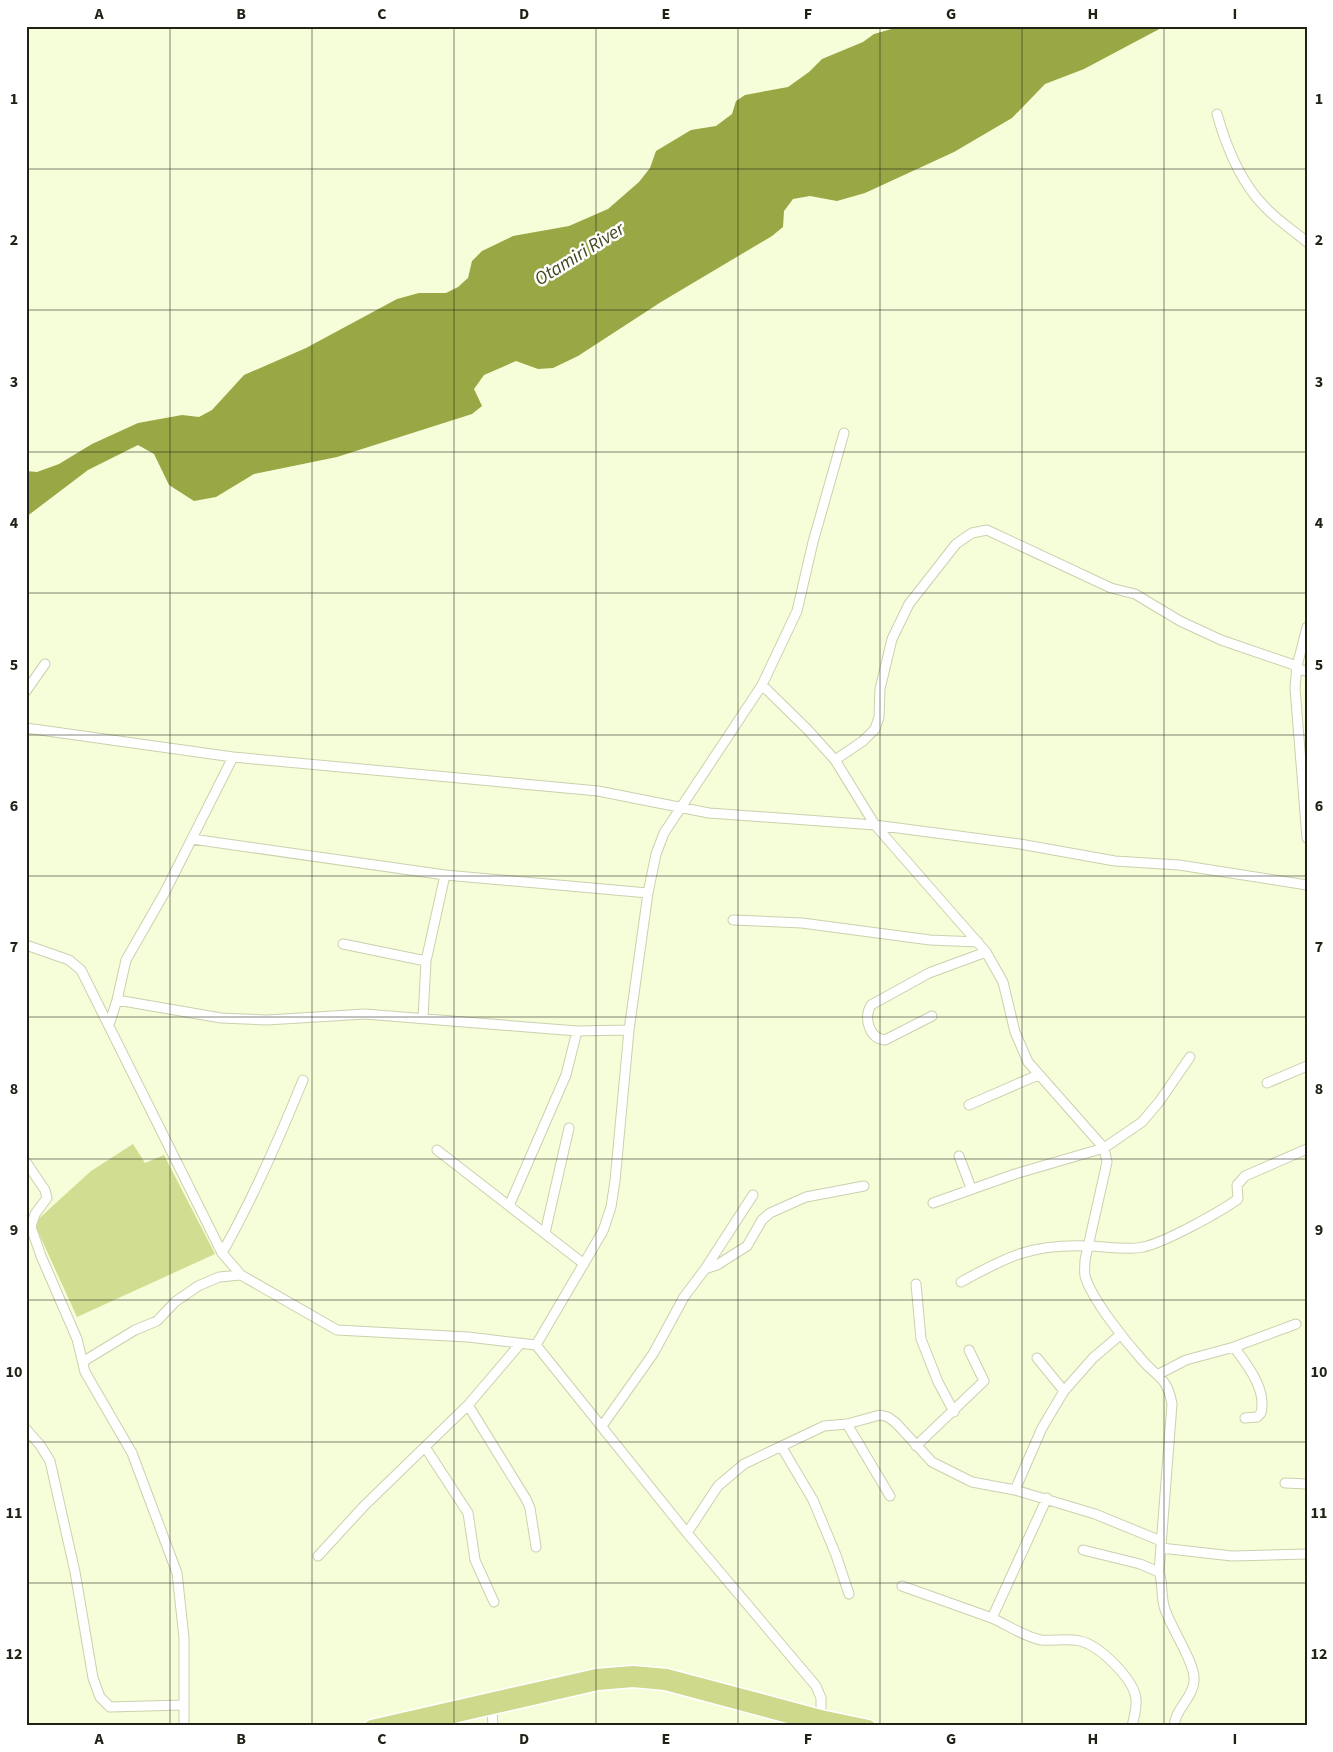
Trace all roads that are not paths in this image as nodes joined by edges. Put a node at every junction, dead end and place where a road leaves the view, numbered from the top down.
1 (1217, 114) dead end
2 (1307, 242) edge
3 (844, 433) dead end
4 (1307, 627) edge
5 (45, 664) dead end
6 (1296, 668) junction
7 (1307, 671) edge
8 (762, 685) junction
9 (26, 691) edge
10 (26, 728) edge
11 (233, 757) junction
12 (835, 760) junction
13 (680, 808) junction
14 (875, 825) junction
15 (1307, 838) edge
16 (192, 839) junction
17 (445, 874) junction
18 (1307, 886) edge
19 (648, 893) junction
20 (733, 920) dead end
21 (978, 942) junction
22 (343, 944) dead end
23 (26, 945) edge
24 (986, 952) junction
25 (426, 961) junction
26 (118, 1000) junction
27 (932, 1016) dead end
28 (423, 1018) junction
29 (109, 1025) junction
30 (629, 1030) junction
31 (577, 1031) junction
32 (1190, 1057) dead end
33 (1307, 1066) edge
34 (1038, 1075) junction
35 (303, 1080) dead end
36 (1267, 1083) dead end
37 (969, 1105) dead end
38 (569, 1128) dead end
39 (1104, 1148) junction
40 (1307, 1149) edge
41 (437, 1150) dead end
42 (959, 1156) dead end
43 (26, 1162) edge
44 (864, 1186) dead end
45 (971, 1188) junction
46 (752, 1195) dead end
47 (933, 1203) dead end
48 (510, 1206) junction
49 (545, 1233) junction
50 (1088, 1246) junction
51 (222, 1253) junction
52 (584, 1264) junction
53 (705, 1269) junction
54 (241, 1275) junction
55 (961, 1282) dead end
56 (916, 1284) dead end
57 (1296, 1324) dead end
58 (1120, 1335) junction
59 (520, 1344) junction
60 (536, 1345) junction
61 (1234, 1347) junction
62 (969, 1350) dead end
63 (1037, 1358) dead end
64 (84, 1361) junction
65 (1159, 1374) junction
66 (1064, 1391) junction
67 (468, 1405) junction
68 (954, 1412) junction
69 (1245, 1418) dead end
70 (847, 1424) junction
71 (602, 1426) junction
72 (26, 1428) edge
73 (781, 1446) junction
74 (916, 1446) junction
75 (425, 1447) junction
76 (1285, 1483) dead end
77 (1307, 1484) edge
78 (1015, 1490) junction
79 (890, 1496) dead end
80 (1047, 1498) junction
81 (687, 1533) junction
82 (1161, 1545) junction
83 (536, 1547) dead end
84 (1083, 1550) dead end
85 (1307, 1554) edge
86 (318, 1556) dead end
87 (1159, 1572) junction
88 (902, 1586) dead end
89 (849, 1594) dead end
90 (494, 1602) dead end
91 (992, 1618) junction
92 (183, 1705) junction
93 (492, 1709) junction
94 (821, 1721) edge
95 (184, 1726) edge
96 (371, 1726) edge
97 (414, 1726) edge
98 (493, 1726) edge
99 (869, 1726) edge
100 (1132, 1726) edge
101 (1174, 1726) edge

1 - 2 street
3 - 8 street
4 - 6 street
5 - 9 street
6 - 7 street
6 - 12 street
6 - 15 street
8 - 12 street
8 - 13 street
10 - 11 street
11 - 13 street
11 - 16 street
12 - 14 street
13 - 14 street
13 - 19 street
14 - 18 street
14 - 21 street
16 - 17 street
16 - 26 street
17 - 19 street
17 - 25 street
19 - 30 street
20 - 21 street
21 - 24 street
22 - 25 street
23 - 29 street
24 - 27 street
24 - 34 street
25 - 28 street
26 - 28 street
26 - 29 street
28 - 31 street
29 - 51 street
30 - 31 street
30 - 52 street
31 - 48 street
32 - 39 street
33 - 36 street
34 - 37 street
34 - 39 street
35 - 51 street
38 - 49 street
39 - 45 street
39 - 50 street
40 - 50 street
41 - 48 street
42 - 45 street
43 - 64 street
44 - 53 street
45 - 47 street
46 - 53 street
48 - 49 street
49 - 52 street
50 - 55 street
50 - 58 street
51 - 54 street
52 - 60 street
53 - 71 street
54 - 59 street
54 - 64 street
56 - 68 street
57 - 61 street
58 - 65 street
58 - 66 street
59 - 60 street
59 - 67 street
60 - 71 street
61 - 65 street
61 - 69 street
62 - 68 street
63 - 66 street
64 - 92 street
65 - 82 street
66 - 78 street
67 - 75 street
67 - 83 street
68 - 74 street
70 - 73 street
70 - 74 street
70 - 79 street
71 - 81 street
72 - 92 street
73 - 81 street
73 - 89 street
74 - 78 street
75 - 86 street
75 - 90 street
76 - 77 street
78 - 80 street
80 - 82 street
80 - 91 street
81 - 94 street
82 - 85 street
82 - 87 street
84 - 87 street
87 - 101 street
88 - 91 street
91 - 100 street
92 - 95 street
93 - 94 main road
93 - 97 main road
93 - 98 street
94 - 96 main road
94 - 99 main road

